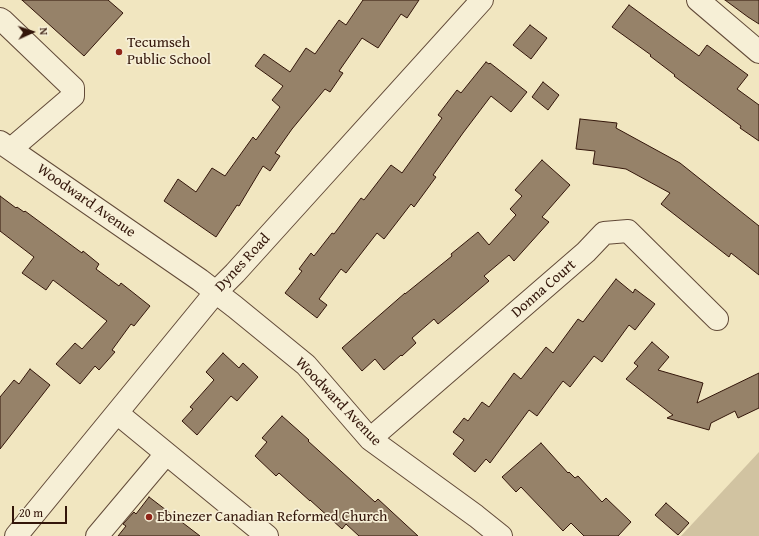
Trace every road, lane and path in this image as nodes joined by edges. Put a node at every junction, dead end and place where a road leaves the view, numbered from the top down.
1 (482, 0) edge
2 (698, 0) edge
3 (0, 20) edge
4 (759, 52) edge
5 (6, 146) edge
6 (215, 293) junction
7 (717, 319) dead end
8 (117, 413) junction
9 (370, 439) junction
10 (166, 454) junction
11 (0, 533) edge
12 (4, 536) edge
13 (16, 536) edge
14 (97, 536) edge
15 (267, 536) edge
16 (501, 536) edge

1 - 6 street, Dynes Road
2 - 4 street
3 - 5 street
5 - 6 street, Woodward Avenue
6 - 8 street, Dynes Road
6 - 9 street, Woodward Avenue
7 - 9 street, Donna Court
8 - 10 street
8 - 13 street, Dynes Road
9 - 16 street, Woodward Avenue
10 - 14 street
10 - 15 street
11 - 12 street

